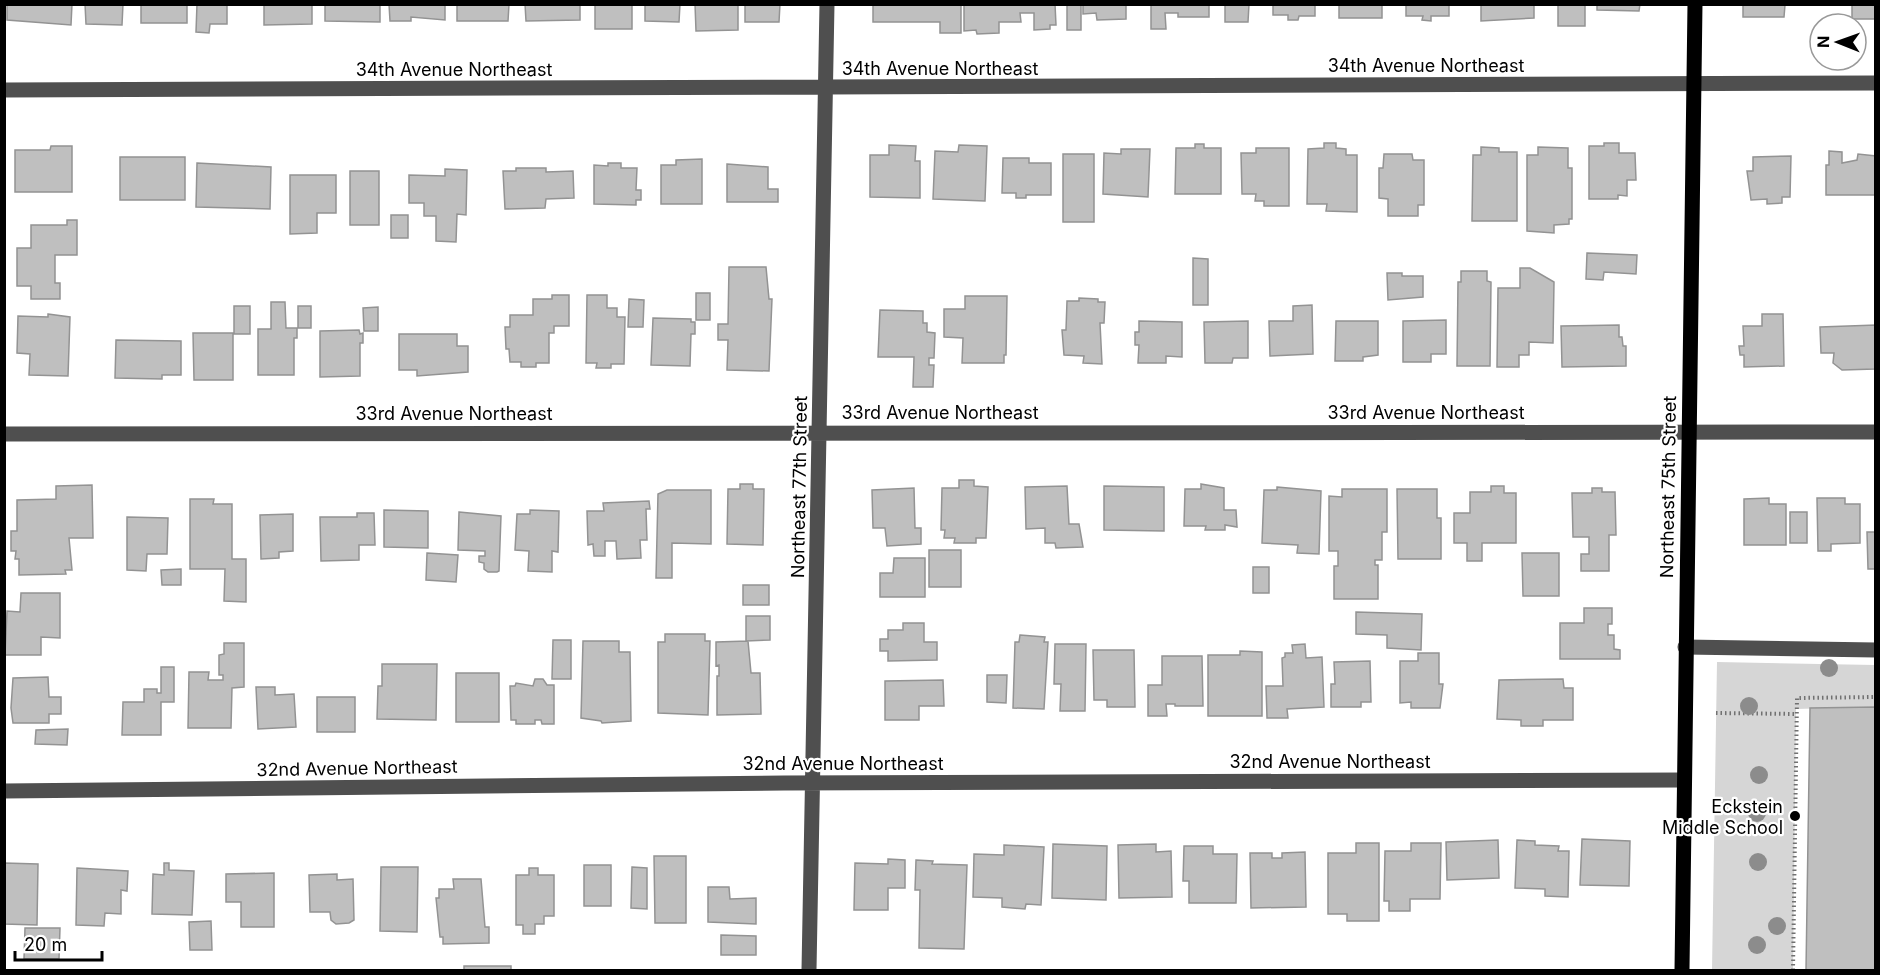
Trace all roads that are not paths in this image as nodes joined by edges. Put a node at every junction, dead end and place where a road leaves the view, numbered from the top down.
1 (827, 4) edge
2 (1695, 4) edge
3 (1875, 83) edge
4 (1693, 84) junction
5 (826, 88) junction
6 (4, 90) edge
7 (820, 432) junction
8 (1688, 432) junction
9 (1875, 432) edge
10 (4, 434) edge
11 (1685, 647) junction
12 (1875, 650) edge
13 (1683, 780) junction
14 (813, 783) junction
15 (4, 791) edge
16 (809, 970) edge
17 (1682, 970) edge

1 - 5 street, Northeast 77th Street
2 - 4 main road, Northeast 75th Street
3 - 4 street, 34th Avenue Northeast
4 - 5 street, 34th Avenue Northeast
4 - 8 main road, Northeast 75th Street
5 - 6 street, 34th Avenue Northeast
5 - 7 street, Northeast 77th Street
7 - 8 street, 33rd Avenue Northeast
7 - 10 street, 33rd Avenue Northeast
7 - 14 street, Northeast 77th Street
8 - 9 street, 33rd Avenue Northeast
8 - 11 main road, Northeast 75th Street
11 - 12 street
11 - 13 main road, Northeast 75th Street
13 - 14 street, 32nd Avenue Northeast
13 - 17 main road, Northeast 75th Street
14 - 15 street, 32nd Avenue Northeast
14 - 16 street, Northeast 77th Street

